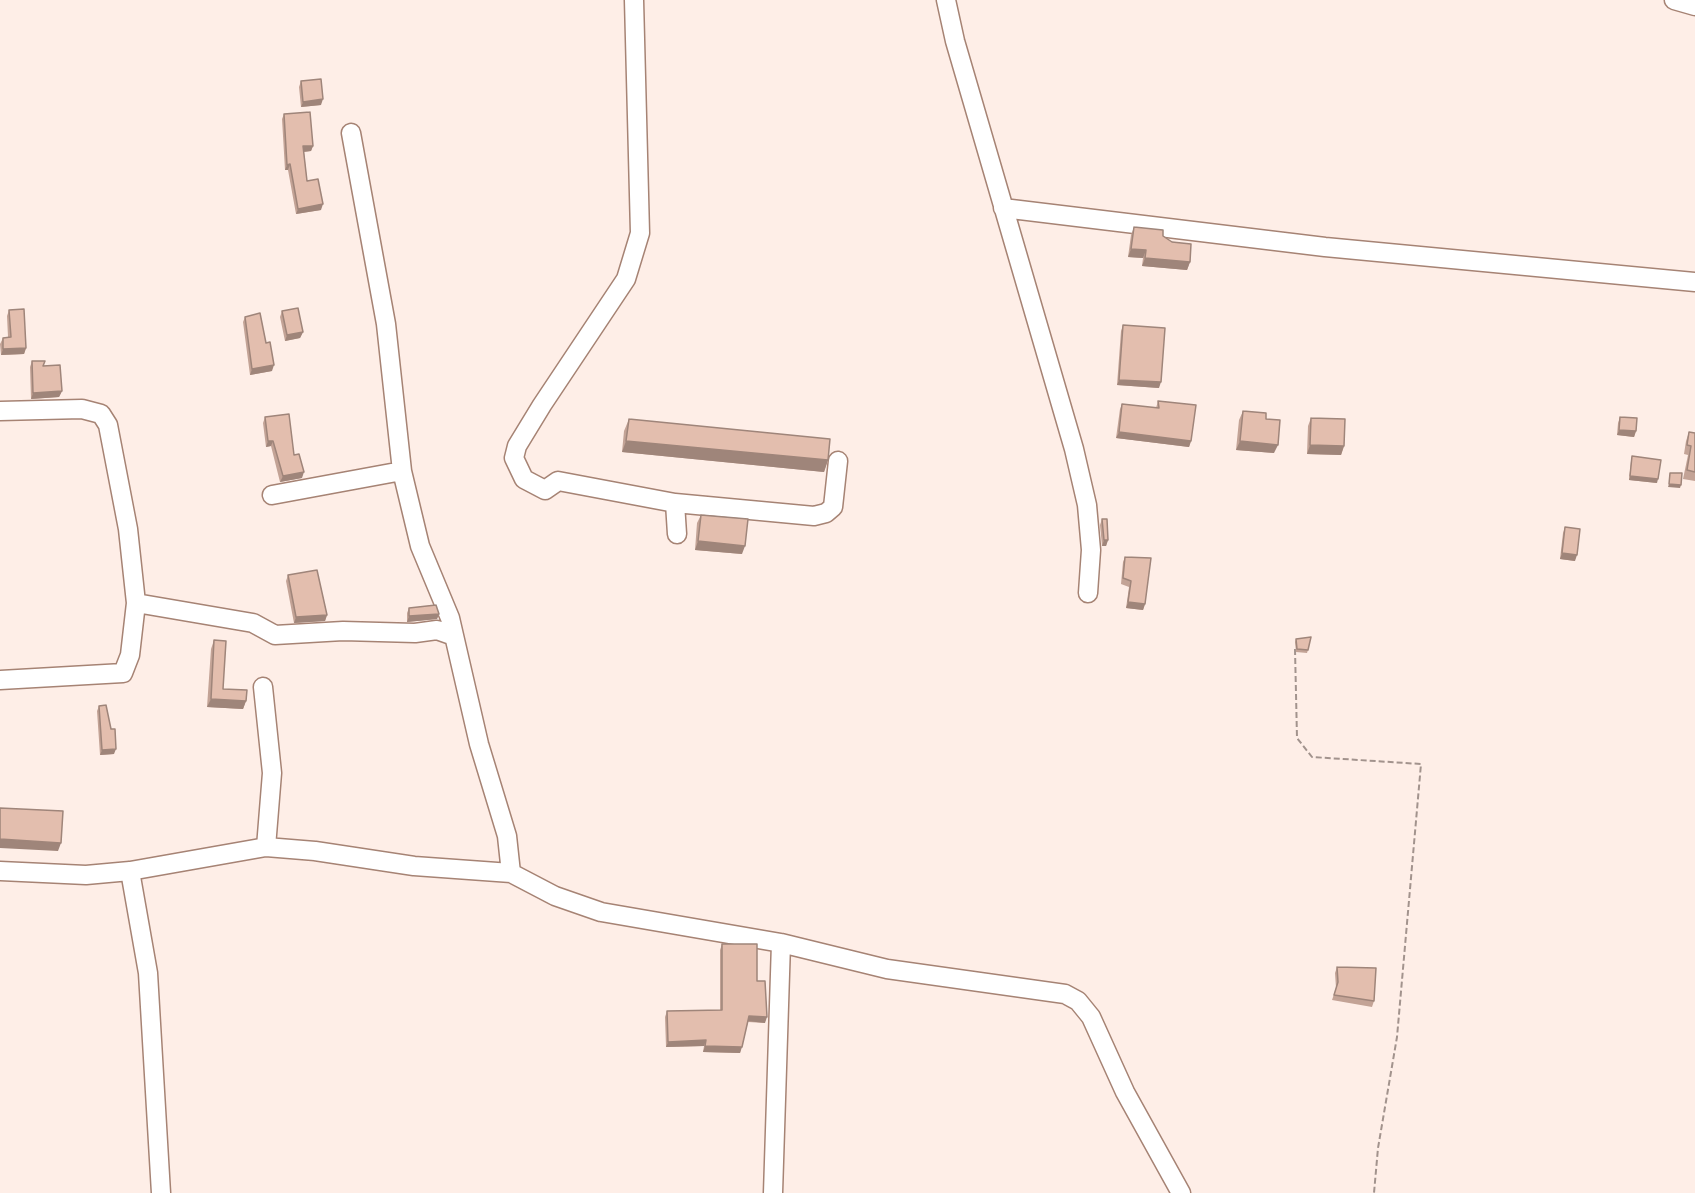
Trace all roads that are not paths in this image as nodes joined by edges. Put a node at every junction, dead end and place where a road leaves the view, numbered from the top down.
1 (634, 0) edge
2 (946, 0) edge
3 (1674, 0) edge
4 (1695, 6) edge
5 (351, 134) dead end
6 (1003, 208) junction
7 (1695, 282) edge
8 (0, 411) edge
9 (838, 460) dead end
10 (402, 471) junction
11 (272, 495) dead end
12 (675, 502) junction
13 (677, 534) dead end
14 (1088, 593) dead end
15 (136, 603) junction
16 (454, 636) junction
17 (0, 680) edge
18 (263, 687) dead end
19 (266, 847) junction
20 (0, 871) edge
21 (130, 872) junction
22 (511, 873) junction
23 (781, 942) junction
24 (160, 1193) edge
25 (773, 1193) edge
26 (1181, 1193) edge

1 - 12 street
2 - 6 street
3 - 4 street
5 - 10 street
6 - 7 street
6 - 14 street
8 - 15 street
9 - 12 street
10 - 11 street
10 - 16 street
12 - 13 street
15 - 16 street
15 - 17 street
16 - 22 street
18 - 19 street
19 - 21 street
19 - 22 street
20 - 21 street
21 - 24 street
22 - 23 street
23 - 25 street
23 - 26 street

